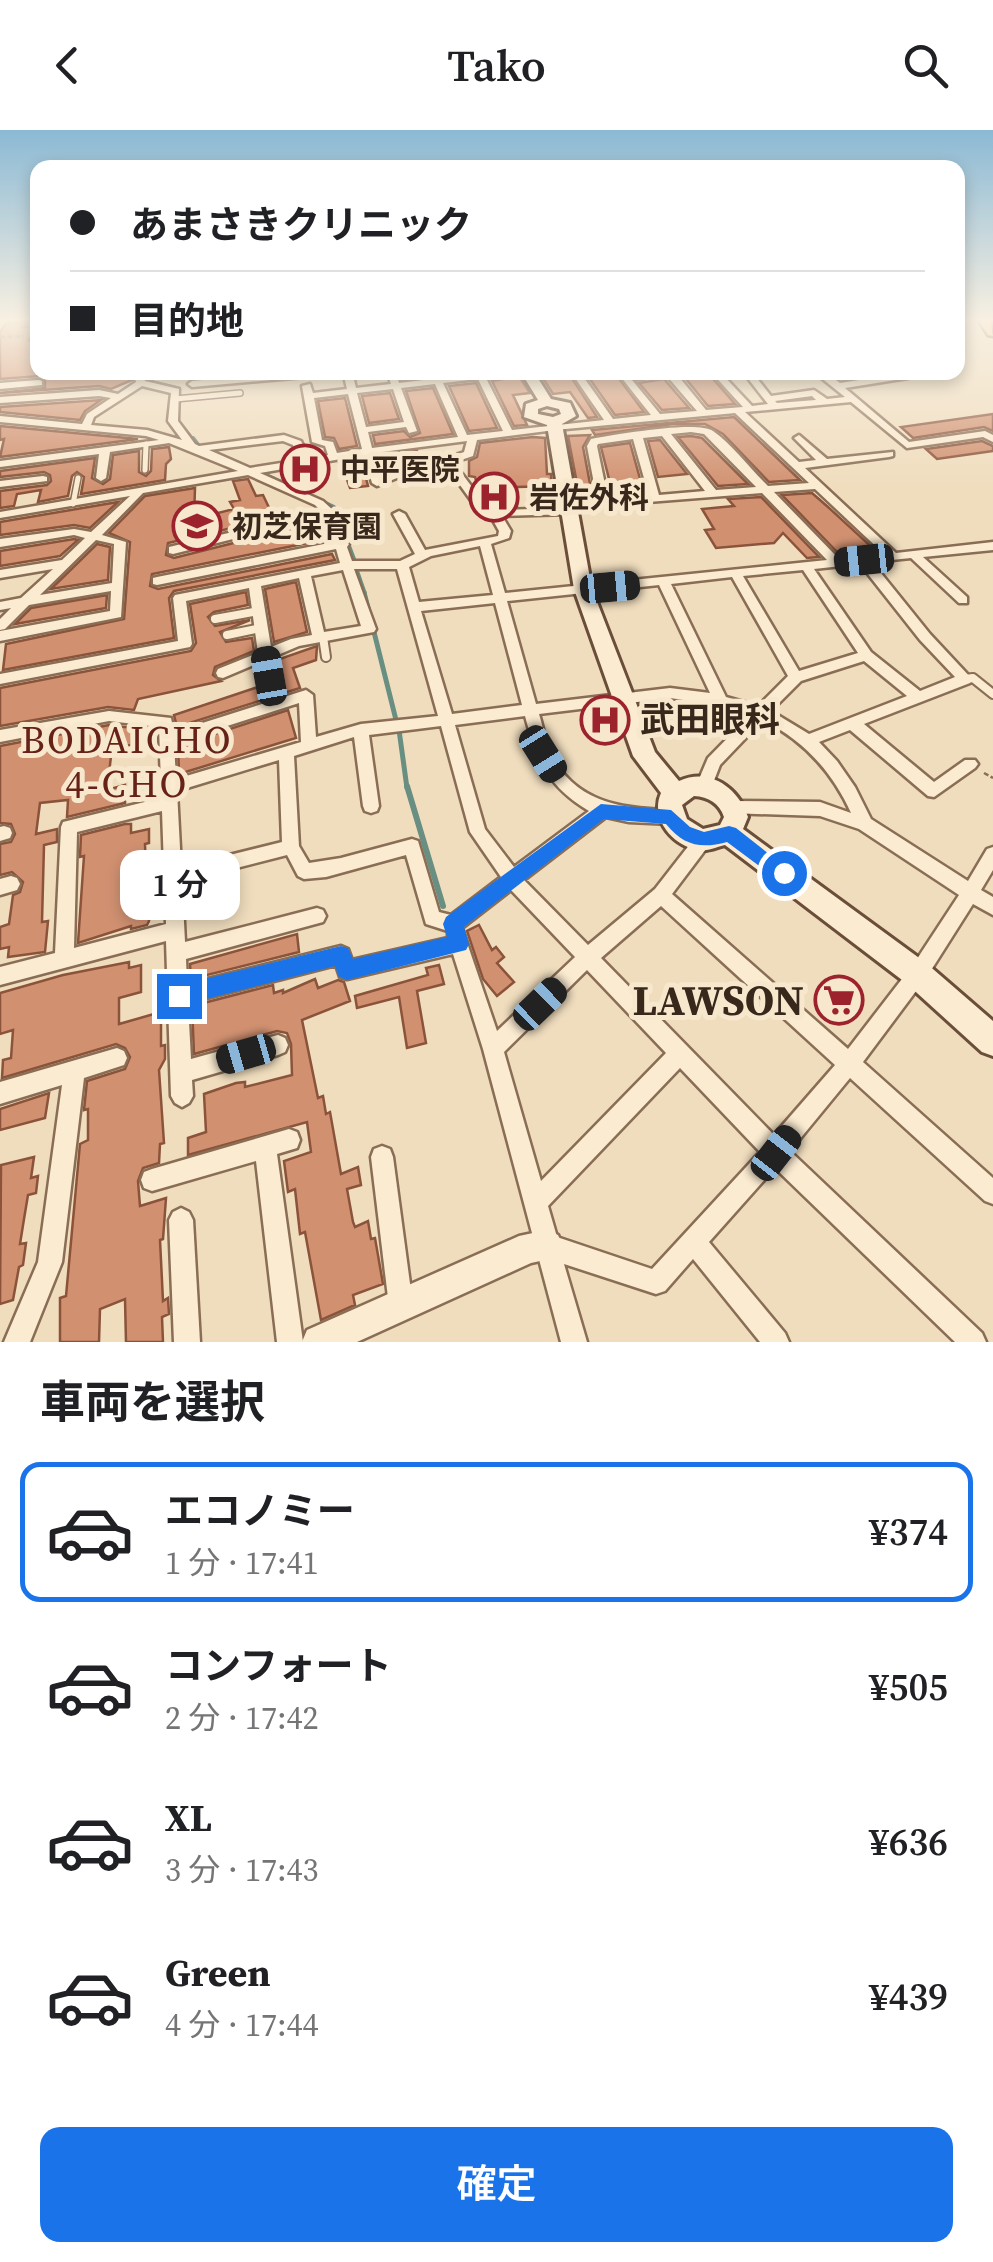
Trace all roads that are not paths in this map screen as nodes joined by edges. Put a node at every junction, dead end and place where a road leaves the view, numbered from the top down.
1 (134, 380) edge
2 (148, 380) edge
3 (195, 380) edge
4 (233, 380) edge
5 (306, 380) edge
6 (350, 380) edge
7 (394, 380) edge
8 (423, 380) edge
9 (438, 380) edge
10 (483, 380) edge
11 (532, 380) edge
12 (580, 380) edge
13 (627, 380) edge
14 (676, 380) edge
15 (721, 380) edge
16 (753, 380) edge
17 (829, 380) edge
18 (876, 380) edge
19 (39, 383) dead end
20 (192, 384) junction
21 (0, 386) edge
22 (396, 386) junction
23 (838, 386) junction
24 (352, 390) junction
25 (240, 393) dead end
26 (590, 394) junction
27 (176, 395) junction
28 (309, 396) junction
29 (118, 398) junction
30 (0, 400) edge
31 (854, 400) junction
32 (772, 403) junction
33 (744, 409) junction
34 (704, 413) junction
35 (686, 415) junction
36 (658, 417) junction
37 (0, 418) edge
38 (558, 418) junction
39 (610, 421) junction
40 (54, 424) junction
41 (409, 424) junction
42 (86, 426) junction
43 (695, 429) junction
44 (362, 430) junction
45 (509, 432) junction
46 (663, 432) junction
47 (637, 434) junction
48 (799, 438) dead end
49 (468, 439) junction
50 (993, 439) edge
51 (176, 441) junction
52 (146, 444) junction
53 (416, 444) junction
54 (194, 447) junction
55 (105, 450) junction
56 (369, 451) junction
57 (889, 453) dead end
58 (332, 456) junction
59 (47, 457) junction
60 (453, 459) junction
61 (305, 460) junction
62 (824, 462) junction
63 (0, 464) edge
64 (796, 466) junction
65 (146, 470) dead end
66 (244, 471) junction
67 (78, 478) dead end
68 (101, 478) dead end
69 (0, 484) edge
70 (816, 486) junction
71 (767, 490) junction
72 (139, 494) junction
73 (713, 494) junction
74 (655, 499) junction
75 (604, 503) junction
76 (73, 504) junction
77 (570, 508) junction
78 (329, 512) junction
79 (494, 513) junction
80 (399, 514) dead end
81 (0, 515) edge
82 (95, 536) junction
83 (0, 543) edge
84 (485, 543) junction
85 (343, 544) junction
86 (991, 547) edge
87 (173, 550) dead end
88 (913, 554) junction
89 (422, 556) junction
90 (894, 556) junction
91 (864, 560) junction
92 (838, 563) junction
93 (66, 564) junction
94 (348, 565) junction
95 (402, 566) junction
96 (807, 566) junction
97 (304, 572) junction
98 (0, 574) edge
99 (736, 574) junction
100 (156, 581) dead end
101 (254, 583) junction
102 (664, 583) junction
103 (118, 586) junction
104 (583, 589) junction
105 (503, 598) junction
106 (963, 600) dead end
107 (26, 602) junction
108 (0, 606) edge
109 (415, 607) junction
110 (258, 611) junction
111 (214, 620) dead end
112 (0, 626) edge
113 (261, 628) junction
114 (226, 635) dead end
115 (0, 636) edge
116 (321, 637) junction
117 (265, 654) junction
118 (326, 656) dead end
119 (866, 656) junction
120 (223, 673) dead end
121 (269, 676) dead end
122 (796, 677) junction
123 (0, 679) edge
124 (966, 679) junction
125 (993, 694) edge
126 (918, 697) junction
127 (624, 698) junction
128 (719, 698) junction
129 (529, 709) junction
130 (763, 711) junction
131 (445, 719) junction
132 (853, 724) junction
133 (362, 730) junction
134 (0, 736) edge
135 (166, 740) junction
136 (809, 740) junction
137 (308, 745) junction
138 (286, 752) junction
139 (970, 764) dead end
140 (704, 786) junction
141 (167, 795) junction
142 (673, 805) junction
143 (371, 806) dead end
144 (601, 812) junction
145 (864, 824) junction
146 (722, 827) junction
147 (291, 846) junction
148 (993, 854) edge
149 (171, 877) junction
150 (513, 880) junction
151 (972, 892) junction
152 (661, 895) junction
153 (993, 907) edge
154 (317, 916) dead end
155 (175, 930) junction
156 (456, 934) junction
157 (176, 953) junction
158 (64, 958) junction
159 (587, 958) junction
160 (916, 973) junction
161 (0, 976) edge
162 (179, 996) junction
163 (993, 1041) edge
164 (278, 1045) dead end
165 (494, 1048) junction
166 (681, 1052) junction
167 (117, 1058) dead end
168 (848, 1061) junction
169 (74, 1072) junction
170 (182, 1072) junction
171 (0, 1093) edge
172 (182, 1096) dead end
173 (776, 1153) junction
174 (382, 1157) dead end
175 (152, 1180) dead end
176 (993, 1194) edge
177 (535, 1203) junction
178 (181, 1220) dead end
179 (694, 1242) junction
180 (547, 1246) junction
181 (401, 1306) junction
182 (17, 1342) edge
183 (187, 1342) edge
184 (290, 1342) edge
185 (320, 1342) edge
186 (574, 1342) edge
187 (776, 1342) edge
188 (973, 1342) edge

1 - 29 street
2 - 27 street
3 - 20 street
4 - 20 street
5 - 28 street
6 - 24 street
7 - 22 street
8 - 22 street
9 - 49 street
10 - 45 street
11 - 38 main road
12 - 26 street
13 - 36 street
14 - 34 street
15 - 33 street
16 - 32 street
17 - 23 street
18 - 23 street
19 - 21 street
20 - 27 street
22 - 24 street
22 - 41 street
23 - 31 street
24 - 28 street
24 - 44 street
25 - 27 lane
26 - 38 street
26 - 39 street
27 - 54 street
28 - 58 street
29 - 30 street
29 - 42 street
31 - 32 street
31 - 50 street
32 - 33 street
33 - 34 street
33 - 64 street
34 - 35 street
35 - 36 street
35 - 43 lane
36 - 39 street
37 - 40 street
38 - 39 street
38 - 45 street
38 - 77 main road
40 - 42 street
40 - 59 street
41 - 44 street
41 - 53 street
42 - 51 street
43 - 46 street
43 - 71 street
44 - 56 street
45 - 49 street
46 - 47 street
46 - 73 street
47 - 74 street
47 - 75 street
48 - 62 street
49 - 53 street
49 - 60 street
51 - 52 street
51 - 54 street
52 - 55 street
52 - 65 lane
53 - 56 street
54 - 61 street
54 - 66 street
55 - 59 street
55 - 68 street
56 - 58 street
56 - 60 street
57 - 62 street
58 - 61 street
59 - 63 street
59 - 69 street
60 - 79 street
61 - 66 street
62 - 64 street
64 - 70 street
66 - 72 street
66 - 78 street
67 - 76 lane
70 - 71 street
70 - 90 street
71 - 73 street
71 - 92 street
72 - 76 street
72 - 82 street
73 - 74 street
74 - 75 street
75 - 77 street
76 - 81 street
77 - 79 street
77 - 104 main road
78 - 85 street
78 - 87 street
79 - 84 street
80 - 89 street
82 - 83 street
82 - 93 street
82 - 103 street
84 - 89 street
84 - 105 street
85 - 94 street
85 - 100 street
86 - 88 street
88 - 90 street
88 - 106 street
89 - 95 street
90 - 91 street
91 - 92 street
91 - 124 street
92 - 96 street
93 - 98 street
93 - 107 street
94 - 95 street
94 - 97 street
94 - 116 street
95 - 109 street
96 - 99 street
96 - 119 street
97 - 101 street
97 - 116 street
99 - 102 street
99 - 122 street
101 - 110 street
101 - 123 street
102 - 104 street
102 - 128 street
103 - 107 street
103 - 115 street
104 - 105 street
104 - 127 main road
105 - 109 street
105 - 129 street
107 - 108 street
107 - 112 street
109 - 131 street
110 - 111 lane
110 - 113 street
113 - 114 lane
113 - 117 street
116 - 117 street
116 - 118 lane
117 - 120 street
117 - 121 lane
119 - 122 street
119 - 126 street
122 - 130 street
124 - 125 lane
124 - 126 street
126 - 132 street
127 - 128 street
127 - 129 street
127 - 142 main road
128 - 130 street
129 - 131 street
129 - 144 street
130 - 136 street
130 - 140 street
131 - 133 street
131 - 150 street
132 - 136 street
132 - 139 street
133 - 137 street
133 - 143 street
134 - 135 street
135 - 137 street
135 - 141 street
136 - 145 street
137 - 138 street
138 - 141 street
138 - 147 street
140 - 142 main road
140 - 146 main road
141 - 149 street
141 - 158 street
142 - 144 street
142 - 146 main road
144 - 150 street
145 - 146 street
145 - 151 street
146 - 152 street
146 - 160 main road
147 - 149 street
147 - 156 street
148 - 151 street
149 - 155 street
150 - 156 street
150 - 159 street
151 - 153 street
151 - 160 street
152 - 159 street
152 - 168 street
154 - 157 street
155 - 157 street
155 - 158 street
156 - 162 street
156 - 165 street
157 - 162 street
158 - 161 street
159 - 165 street
159 - 166 street
160 - 163 main road
160 - 168 street
162 - 170 street
164 - 170 street
165 - 177 street
166 - 173 street
166 - 177 street
167 - 169 street
168 - 173 street
168 - 176 street
169 - 171 street
169 - 182 street
170 - 172 street
173 - 179 street
173 - 188 street
174 - 181 street
175 - 184 street
177 - 180 street
178 - 183 street
179 - 180 street
179 - 187 street
180 - 181 street
180 - 186 street
181 - 185 street

